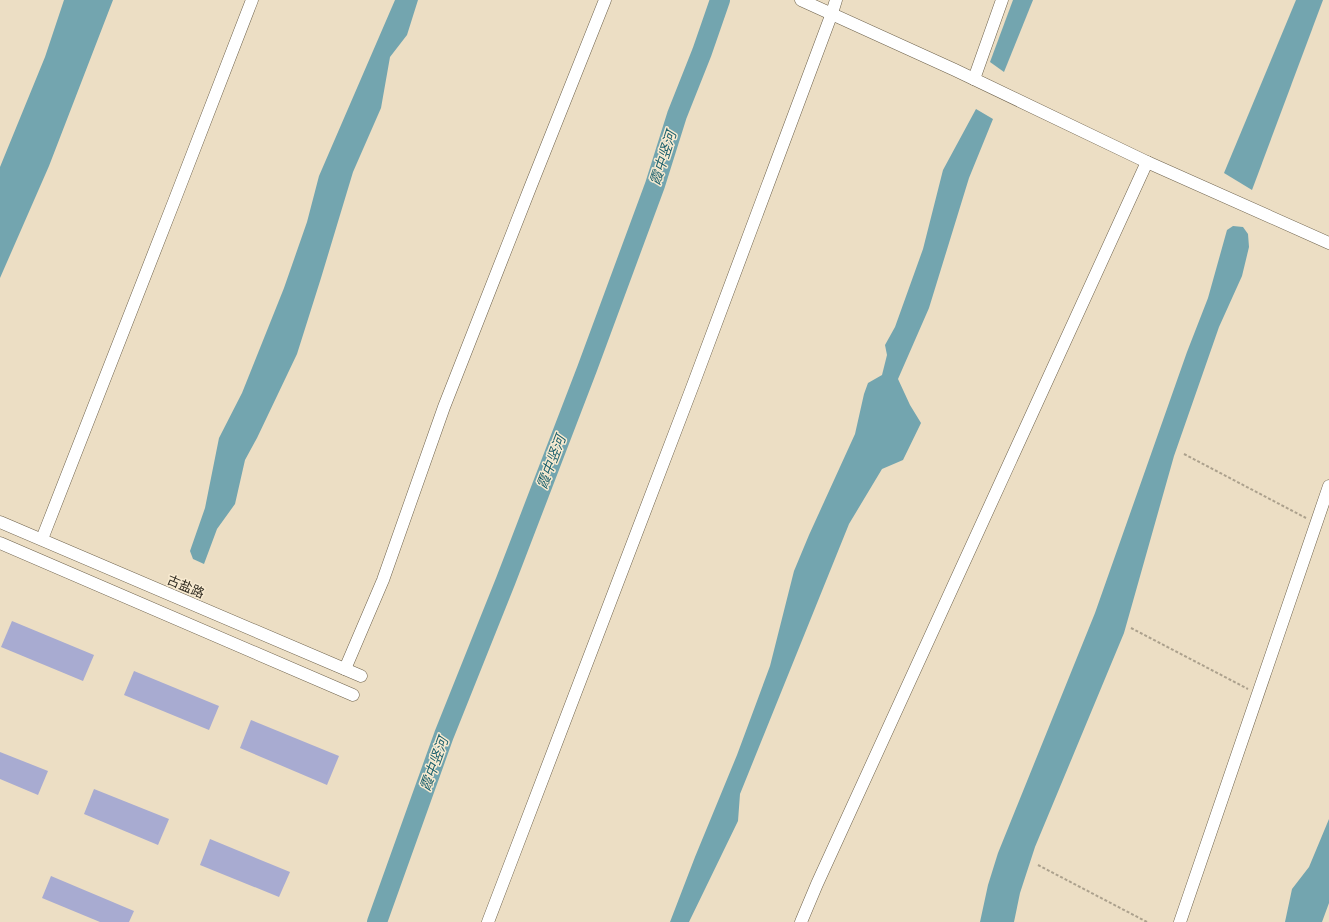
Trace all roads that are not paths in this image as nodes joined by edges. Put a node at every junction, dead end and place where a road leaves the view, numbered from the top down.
1 (252, 0) edge
2 (605, 0) edge
3 (801, 0) edge
4 (836, 0) edge
5 (1002, 0) edge
6 (832, 13) junction
7 (974, 79) junction
8 (1147, 162) junction
9 (1329, 243) edge
10 (1329, 486) edge
11 (0, 522) edge
12 (42, 539) junction
13 (0, 543) edge
14 (345, 669) junction
15 (361, 676) dead end
16 (353, 695) dead end
17 (488, 922) edge
18 (801, 922) edge
19 (1180, 922) edge

1 - 12 street
2 - 14 street
3 - 6 street
4 - 6 street
5 - 7 street
6 - 7 street
6 - 17 street
7 - 8 street
8 - 9 street
8 - 18 street
10 - 19 street
11 - 12 street, 古盐路
12 - 14 street, 古盐路
13 - 16 street
14 - 15 street, 古盐路

